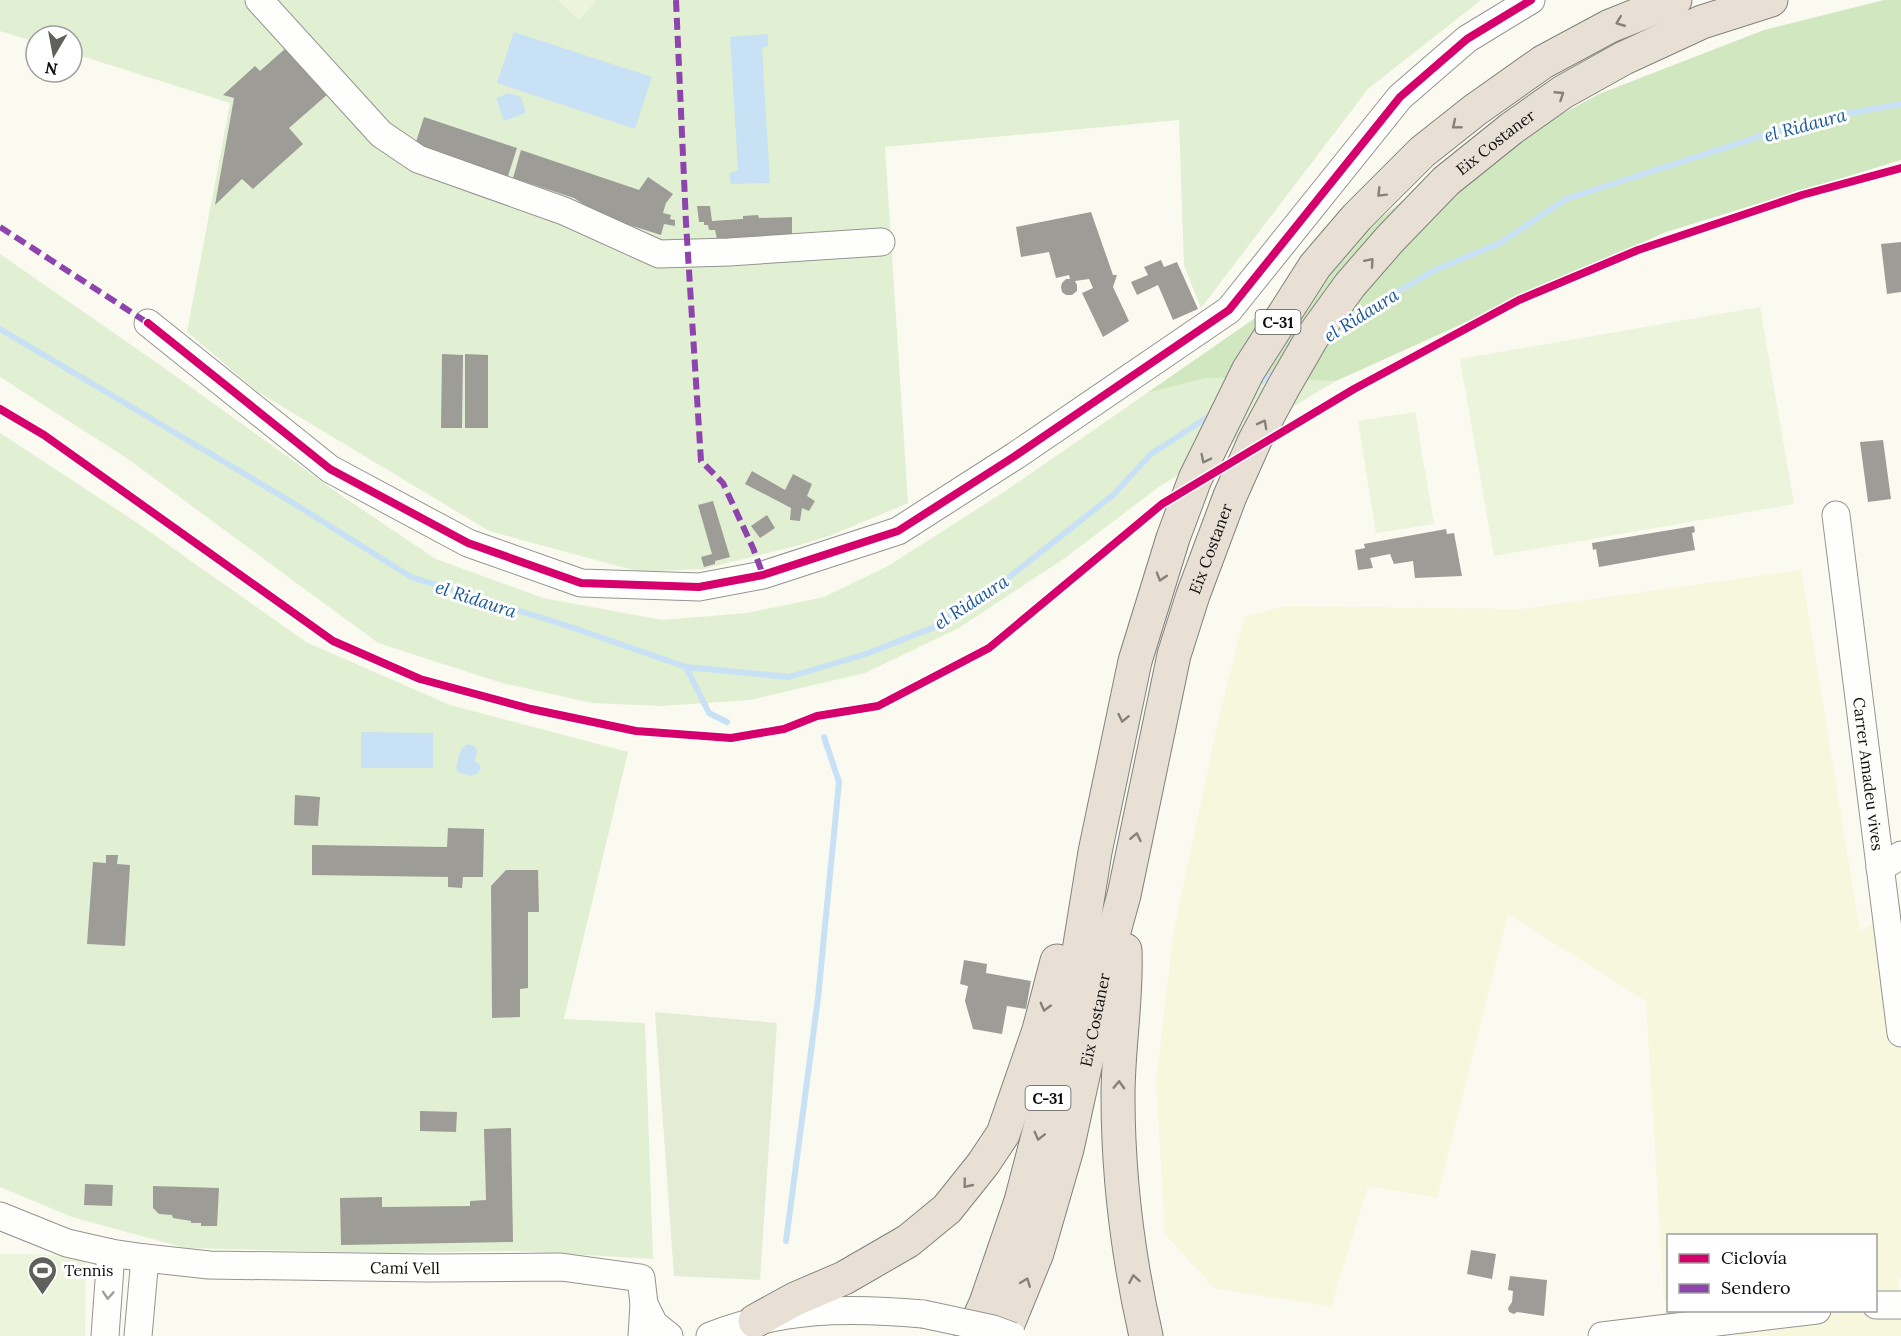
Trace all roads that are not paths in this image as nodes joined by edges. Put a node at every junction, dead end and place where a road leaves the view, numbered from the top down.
1 (259, 0) edge
2 (1531, 0) edge
3 (1675, 0) edge
4 (1771, 0) edge
5 (881, 242) dead end
6 (148, 323) dead end
7 (1836, 515) dead end
8 (1095, 852) junction
9 (1891, 861) edge
10 (1124, 895) junction
11 (1901, 1033) edge
12 (0, 1216) edge
13 (111, 1253) junction
14 (145, 1258) junction
15 (644, 1304) junction
16 (1877, 1305) edge
17 (1901, 1305) edge
18 (1808, 1312) edge
19 (755, 1321) junction
20 (105, 1336) edge
21 (138, 1336) edge
22 (642, 1336) edge
23 (669, 1336) edge
24 (710, 1336) edge
25 (972, 1336) edge
26 (1003, 1336) edge
27 (1012, 1336) edge
28 (1146, 1336) edge
29 (1602, 1336) edge

1 - 5 street
2 - 6 street
3 -> 8 highway, Eix Costaner / C-31
10 -> 4 highway, Eix Costaner / C-31
7 - 9 street, Carrer Amadeu vives
8 -> 19 highway
8 -> 25 highway, Eix Costaner / C-31
9 - 11 street, Carrer Amadeu vives
26 -> 10 highway, Eix Costaner / C-31
28 -> 10 highway
12 - 13 street, Camí Vell
13 - 14 street, Camí Vell
13 -> 20 street
14 - 15 street, Camí Vell
14 - 21 street
15 - 22 street, Camí Vell
15 - 23 street, Camí Vell
16 - 17 street
18 - 29 street
19 - 24 street
19 - 27 street, bridge

